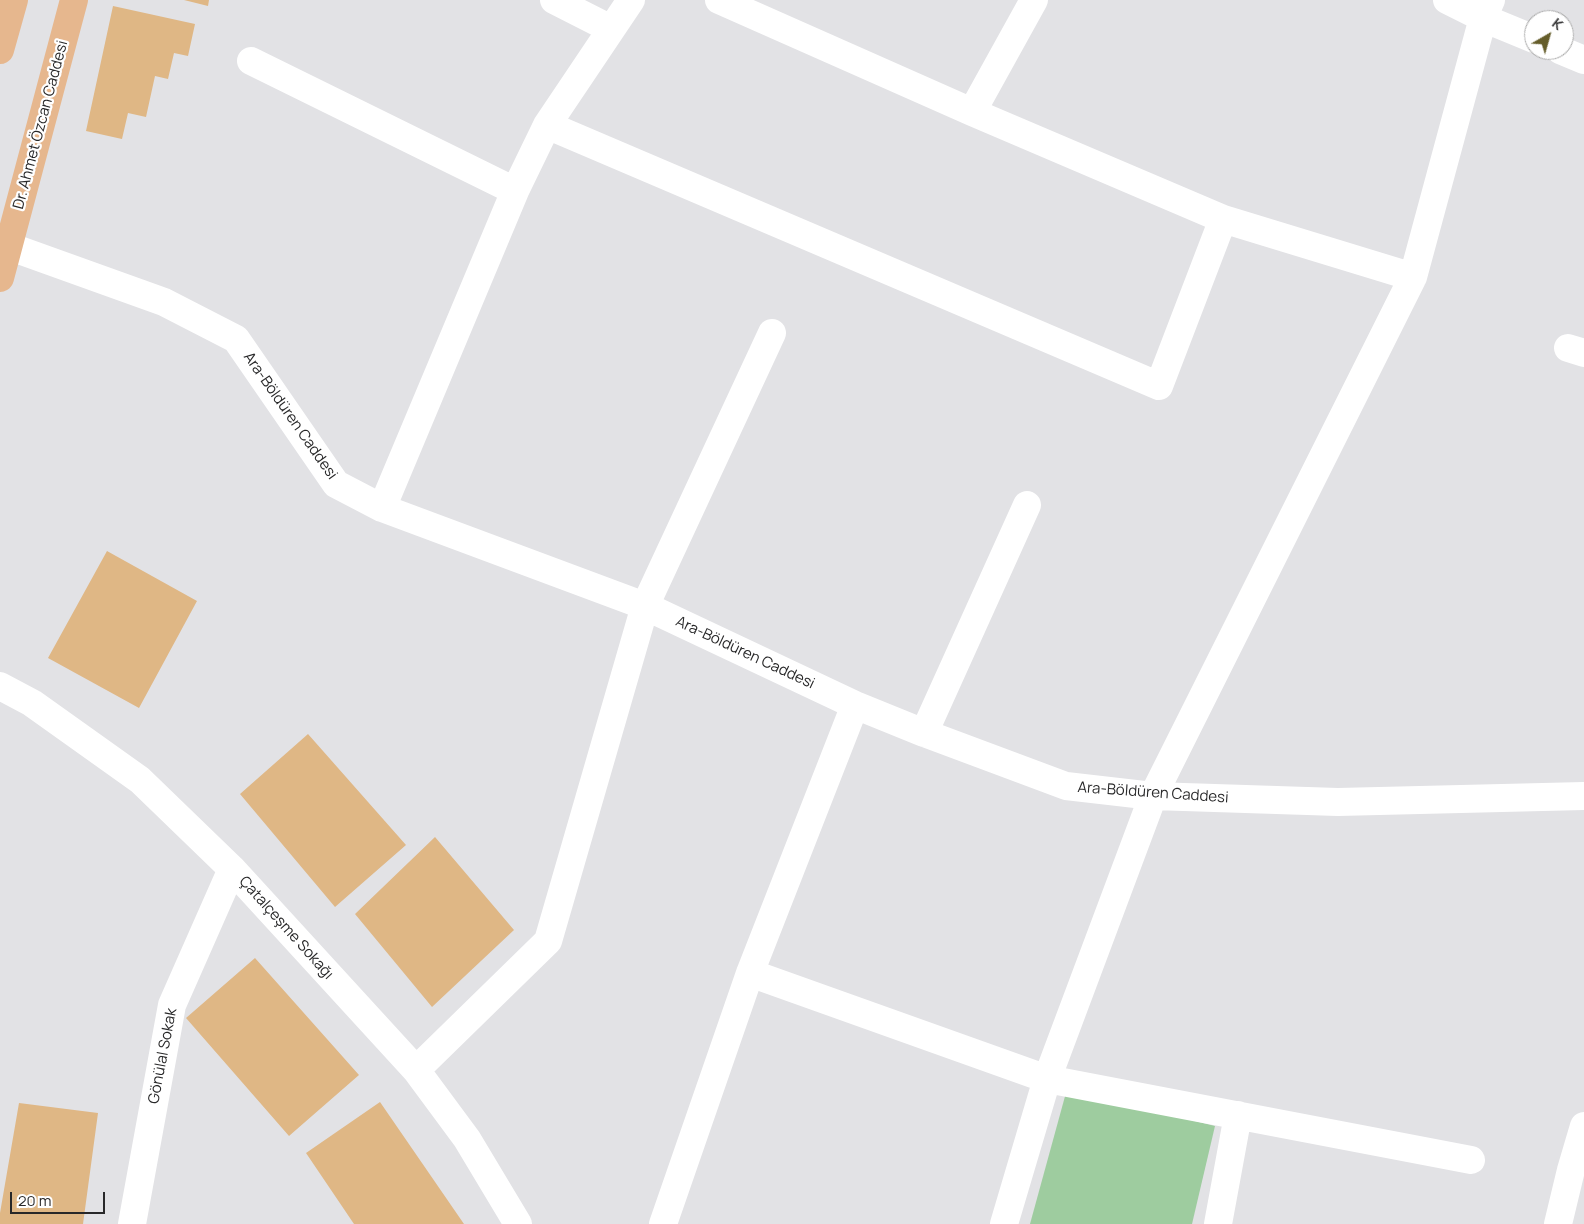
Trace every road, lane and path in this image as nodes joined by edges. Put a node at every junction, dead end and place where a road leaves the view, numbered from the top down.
1 (14, 0) edge
2 (74, 0) edge
3 (554, 0) edge
4 (630, 0) edge
5 (719, 0) edge
6 (1034, 0) edge
7 (1447, 0) edge
8 (1487, 9) edge
9 (611, 29) junction
10 (1524, 33) edge
11 (0, 50) edge
12 (251, 61) dead end
13 (972, 112) junction
14 (546, 125) junction
15 (515, 191) junction
16 (1223, 219) junction
17 (8, 246) junction
18 (1413, 277) junction
19 (0, 278) edge
20 (772, 333) dead end
21 (1027, 505) dead end
22 (382, 508) junction
23 (645, 606) junction
24 (0, 686) edge
25 (855, 705) junction
26 (924, 734) junction
27 (1153, 796) junction
28 (1584, 796) edge
29 (232, 869) junction
30 (750, 973) junction
31 (416, 1070) junction
32 (1047, 1079) junction
33 (1238, 1115) junction
34 (1584, 1126) edge
35 (1471, 1160) dead end
36 (132, 1224) edge
37 (518, 1224) edge
38 (663, 1224) edge
39 (1004, 1224) edge
40 (1218, 1224) edge
41 (1558, 1224) edge

1 - 11 main road
2 - 17 main road, Dr. Ahmet Özcan Caddesi
3 - 9 street
4 - 9 street
5 - 13 street
6 - 13 street
7 - 8 street
8 - 10 street
8 - 18 street
9 - 14 street
12 - 15 street
13 - 16 street
14 - 15 street
14 - 16 street
15 - 22 street
16 - 18 street
17 - 19 main road, Dr. Ahmet Özcan Caddesi
17 - 22 street, Ara-Böldüren Caddesi
18 - 27 street
20 - 23 street
21 - 26 street
22 - 23 street, Ara-Böldüren Caddesi
23 - 25 street, Ara-Böldüren Caddesi
23 - 31 street
24 - 29 street, Çatalçeşme Sokağı
25 - 26 street, Ara-Böldüren Caddesi
25 - 30 street
26 - 27 street, Ara-Böldüren Caddesi
27 - 28 street, Ara-Böldüren Caddesi
27 - 32 street
29 - 31 street, Çatalçeşme Sokağı
29 - 36 street, Gönülal Sokak
30 - 32 street
30 - 38 street
31 - 37 street, Çatalçeşme Sokağı
32 - 33 street
32 - 39 street
33 - 35 street
33 - 40 street
34 - 41 street

